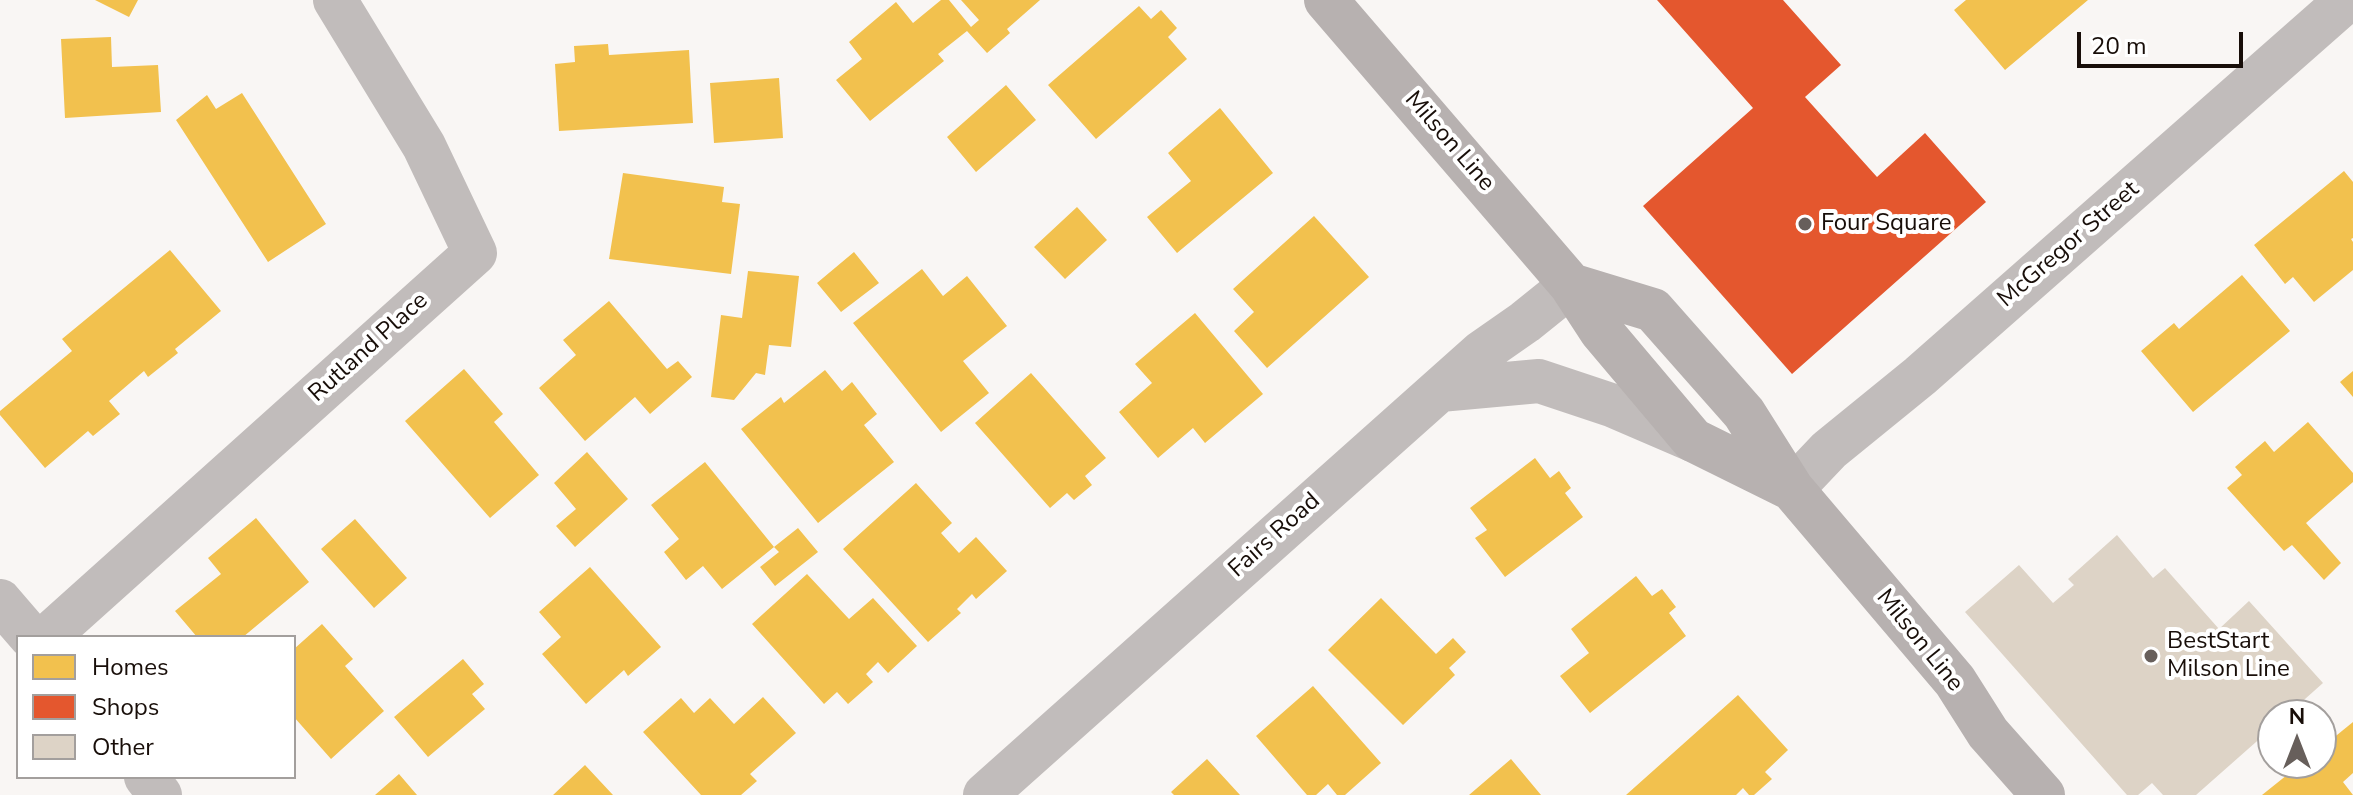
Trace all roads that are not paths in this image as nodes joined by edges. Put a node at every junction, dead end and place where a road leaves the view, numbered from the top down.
1 (335, 0) edge
2 (1326, 0) edge
3 (2347, 0) edge
4 (1571, 285) junction
5 (1440, 390) junction
6 (1693, 440) junction
7 (1792, 489) junction
8 (0, 601) edge
9 (29, 635) edge
10 (49, 635) edge
11 (148, 779) edge
12 (160, 795) edge
13 (985, 795) edge
14 (2043, 795) edge

1 - 10 street, Rutland Place
2 - 4 main road, Milson Line
3 - 7 street, McGregor Street
4 - 5 street, Fairs Road
4 - 6 main road, Milson Line
4 - 7 main road, Milson Line
5 - 6 street
5 - 13 street, Fairs Road
6 - 7 main road, Milson Line
7 - 14 main road, Milson Line
8 - 9 street
11 - 12 street

